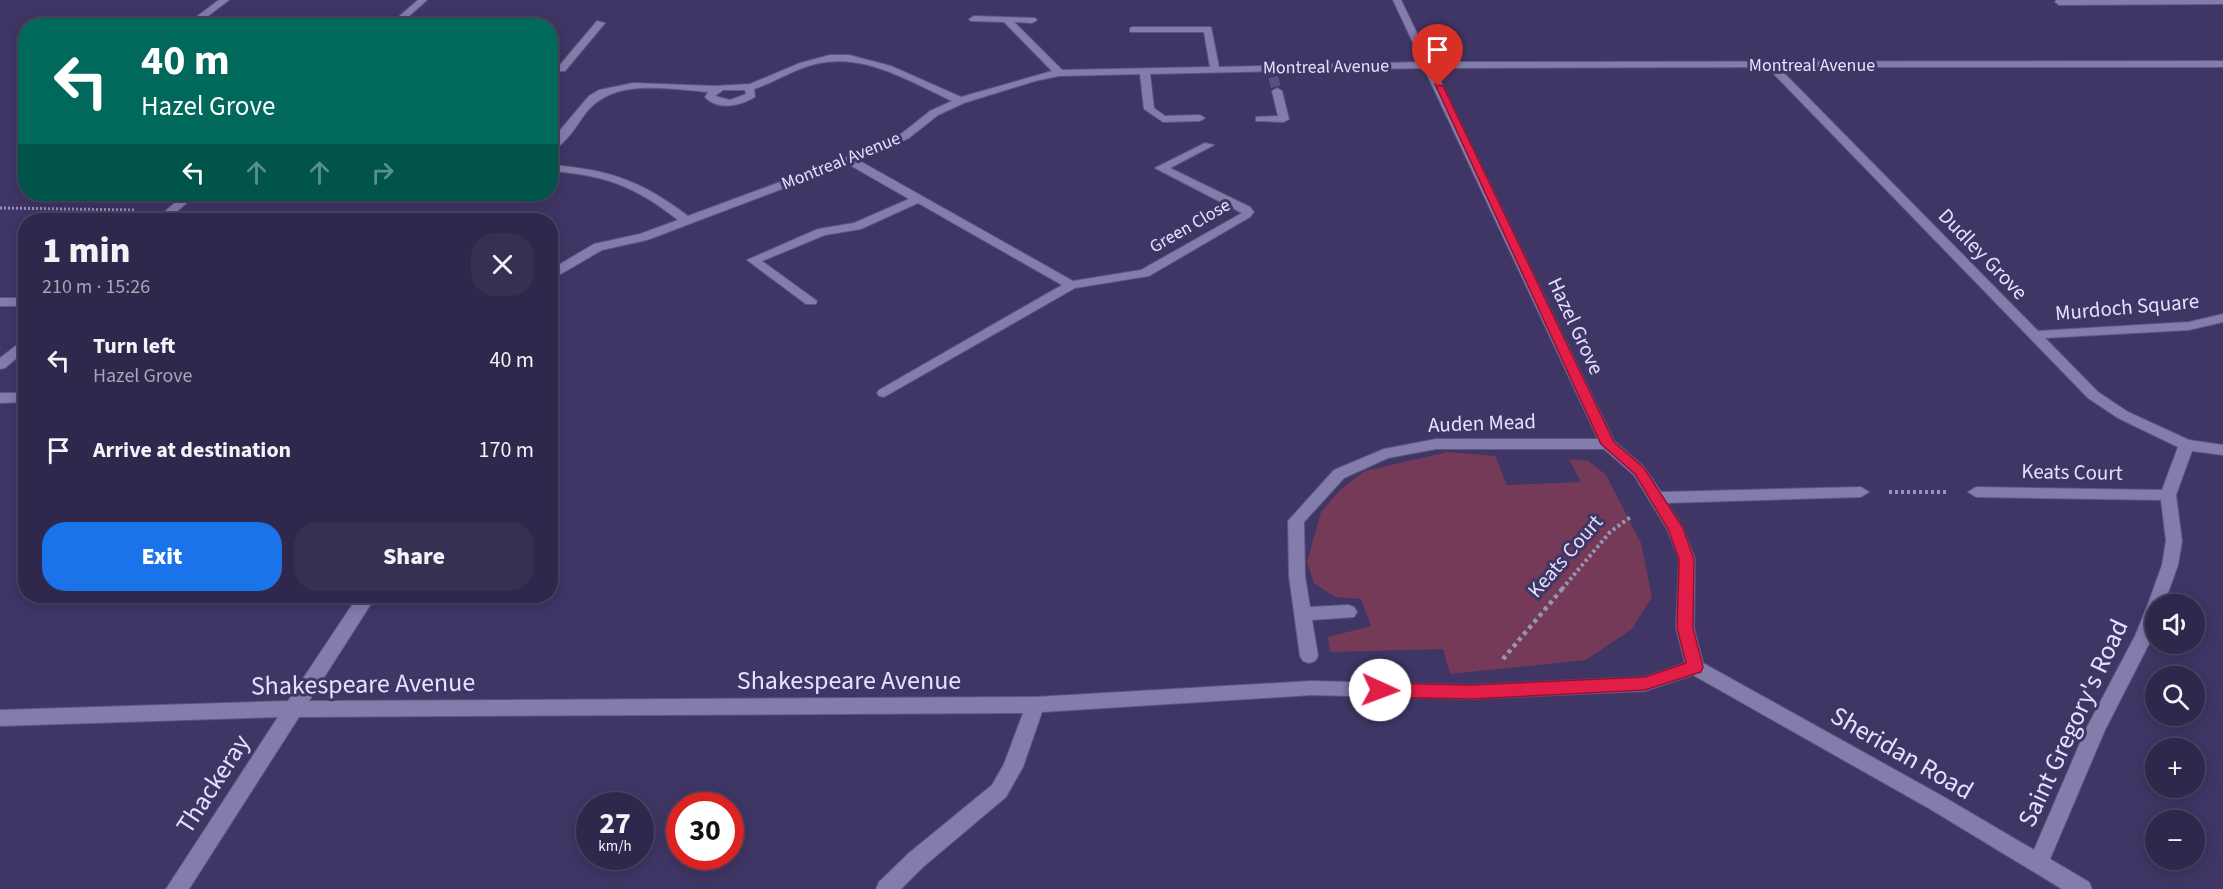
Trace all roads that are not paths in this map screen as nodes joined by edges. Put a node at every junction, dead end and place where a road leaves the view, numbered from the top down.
1 (225, 0) edge
2 (423, 0) edge
3 (1397, 0) edge
4 (2223, 1) edge
5 (2059, 2) dead end
6 (199, 18) edge
7 (402, 18) edge
8 (974, 20) dead end
9 (1007, 20) junction
10 (1032, 20) dead end
11 (600, 23) dead end
12 (1133, 30) dead end
13 (2223, 64) edge
14 (1428, 65) junction
15 (1770, 65) junction
16 (558, 69) edge
17 (1215, 69) junction
18 (1145, 71) junction
19 (1059, 73) junction
20 (748, 88) junction
21 (716, 89) junction
22 (1277, 91) tunnel mouth
23 (960, 101) junction
24 (1200, 118) dead end
25 (1260, 119) dead end
26 (558, 142) edge
27 (1209, 145) dead end
28 (849, 160) junction
29 (558, 169) edge
30 (918, 199) junction
31 (184, 201) edge
32 (169, 213) edge
33 (687, 221) junction
34 (558, 271) edge
35 (1071, 285) junction
36 (811, 301) dead end
37 (0, 302) edge
38 (18, 302) edge
39 (2222, 320) edge
40 (2035, 335) junction
41 (18, 349) edge
42 (0, 365) edge
43 (884, 393) dead end
44 (18, 397) edge
45 (0, 398) edge
46 (1608, 444) junction
47 (2186, 445) junction
48 (2223, 450) edge
49 (1861, 492) road end
50 (1976, 492) road end
51 (2168, 495) junction
52 (1657, 498) junction
53 (2160, 594) edge
54 (362, 603) edge
55 (1348, 612) dead end
56 (1302, 614) junction
57 (2145, 633) edge
58 (1309, 656) dead end
59 (1695, 667) junction
60 (1035, 705) junction
61 (293, 709) junction
62 (0, 718) edge
63 (2038, 864) junction
64 (177, 889) edge
65 (887, 889) edge
66 (2081, 889) edge

1 - 6 street
2 - 7 street
3 - 14 street, Hazel Grove
4 - 5 street
8 - 9 street
9 - 10 street
9 - 19 street
11 - 16 street
12 - 17 street
13 - 15 street, Montreal Avenue
14 - 15 street, Montreal Avenue
14 - 17 street, Montreal Avenue
14 - 46 street, Hazel Grove
15 - 40 street, Dudley Grove
17 - 18 street, Montreal Avenue
18 - 19 street, Montreal Avenue
18 - 24 street
19 - 23 street, Montreal Avenue
20 - 21 street
20 - 21 street
20 - 23 street
21 - 26 street
22 - 25 street
23 - 28 street, Montreal Avenue
27 - 35 street, Green Close
28 - 30 street
28 - 33 street, Montreal Avenue
29 - 33 street
30 - 35 street
30 - 36 street
31 - 32 street
33 - 34 street, Montreal Avenue
35 - 43 street, Green Close
37 - 38 street
39 - 40 street, Murdoch Square
40 - 47 street, Dudley Grove
41 - 42 street
44 - 45 street
46 - 52 street, Hazel Grove
46 - 56 street, Auden Mead
47 - 48 street
47 - 51 street, Saint Gregory's Road
49 - 52 street
50 - 51 street, Keats Court
51 - 53 street, Saint Gregory's Road
52 - 59 street, Hazel Grove
54 - 61 street
55 - 56 street
56 - 58 street, Auden Mead
57 - 63 street, Saint Gregory's Road
59 - 60 street, Shakespeare Avenue
59 - 63 street, Sheridan Road
60 - 61 street, Shakespeare Avenue
60 - 65 street
61 - 62 street, Shakespeare Avenue
61 - 64 street, Thackeray
63 - 66 street, Sheridan Road

